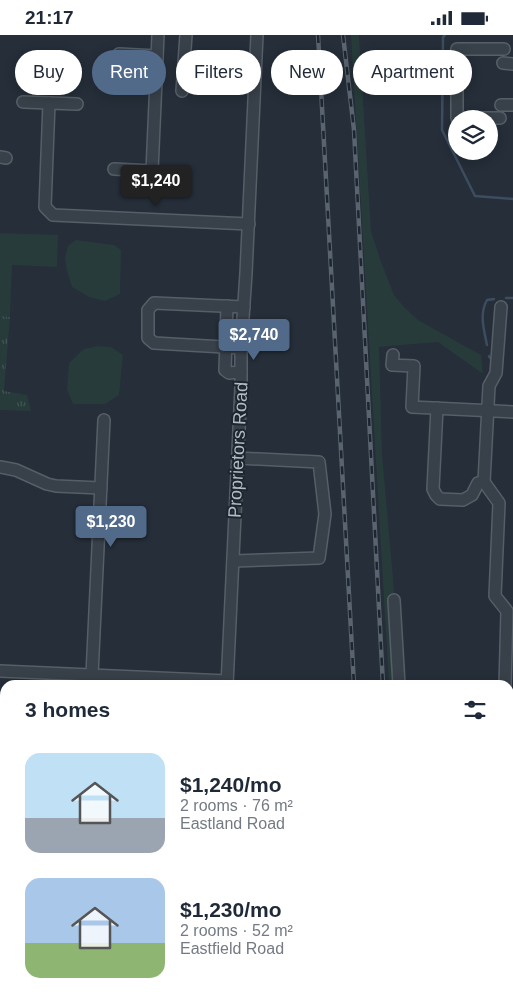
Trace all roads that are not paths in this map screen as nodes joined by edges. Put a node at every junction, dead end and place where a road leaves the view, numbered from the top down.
1 (158, 35) edge
2 (186, 35) edge
3 (257, 35) edge
4 (504, 49) dead end
5 (157, 50) edge
6 (185, 50) edge
7 (155, 95) edge
8 (23, 102) dead end
9 (49, 103) junction
10 (78, 104) dead end
11 (500, 119) dead end
12 (114, 169) dead end
13 (248, 224) junction
14 (227, 306) junction
15 (244, 307) junction
16 (501, 307) dead end
17 (226, 347) junction
18 (242, 348) junction
19 (393, 355) dead end
20 (241, 372) junction
21 (437, 408) junction
22 (487, 410) junction
23 (513, 412) edge
24 (104, 420) dead end
25 (238, 458) junction
26 (0, 467) edge
27 (484, 482) junction
28 (101, 488) junction
29 (233, 561) junction
30 (394, 600) dead end
31 (0, 671) edge
32 (92, 675) junction
33 (66, 680) edge
34 (114, 680) edge
35 (227, 680) edge
36 (399, 680) edge
37 (505, 680) edge

1 - 5 street
2 - 6 street
3 - 13 street, Proprietors Road
4 - 11 street
7 - 12 street
8 - 9 street
9 - 10 street
9 - 13 street
13 - 15 street, Proprietors Road
14 - 15 street
14 - 17 street
14 - 17 street
15 - 18 street, Proprietors Road
16 - 22 street
17 - 18 street
17 - 20 street
18 - 20 street, Proprietors Road
19 - 21 street
20 - 25 street, Proprietors Road
21 - 22 street
21 - 27 street
22 - 23 street
22 - 27 street
24 - 28 street
25 - 29 street, Proprietors Road
25 - 29 street
26 - 28 street
27 - 37 street
28 - 32 street
29 - 35 street, Proprietors Road
30 - 36 street
31 - 33 street
32 - 33 street
32 - 34 street

